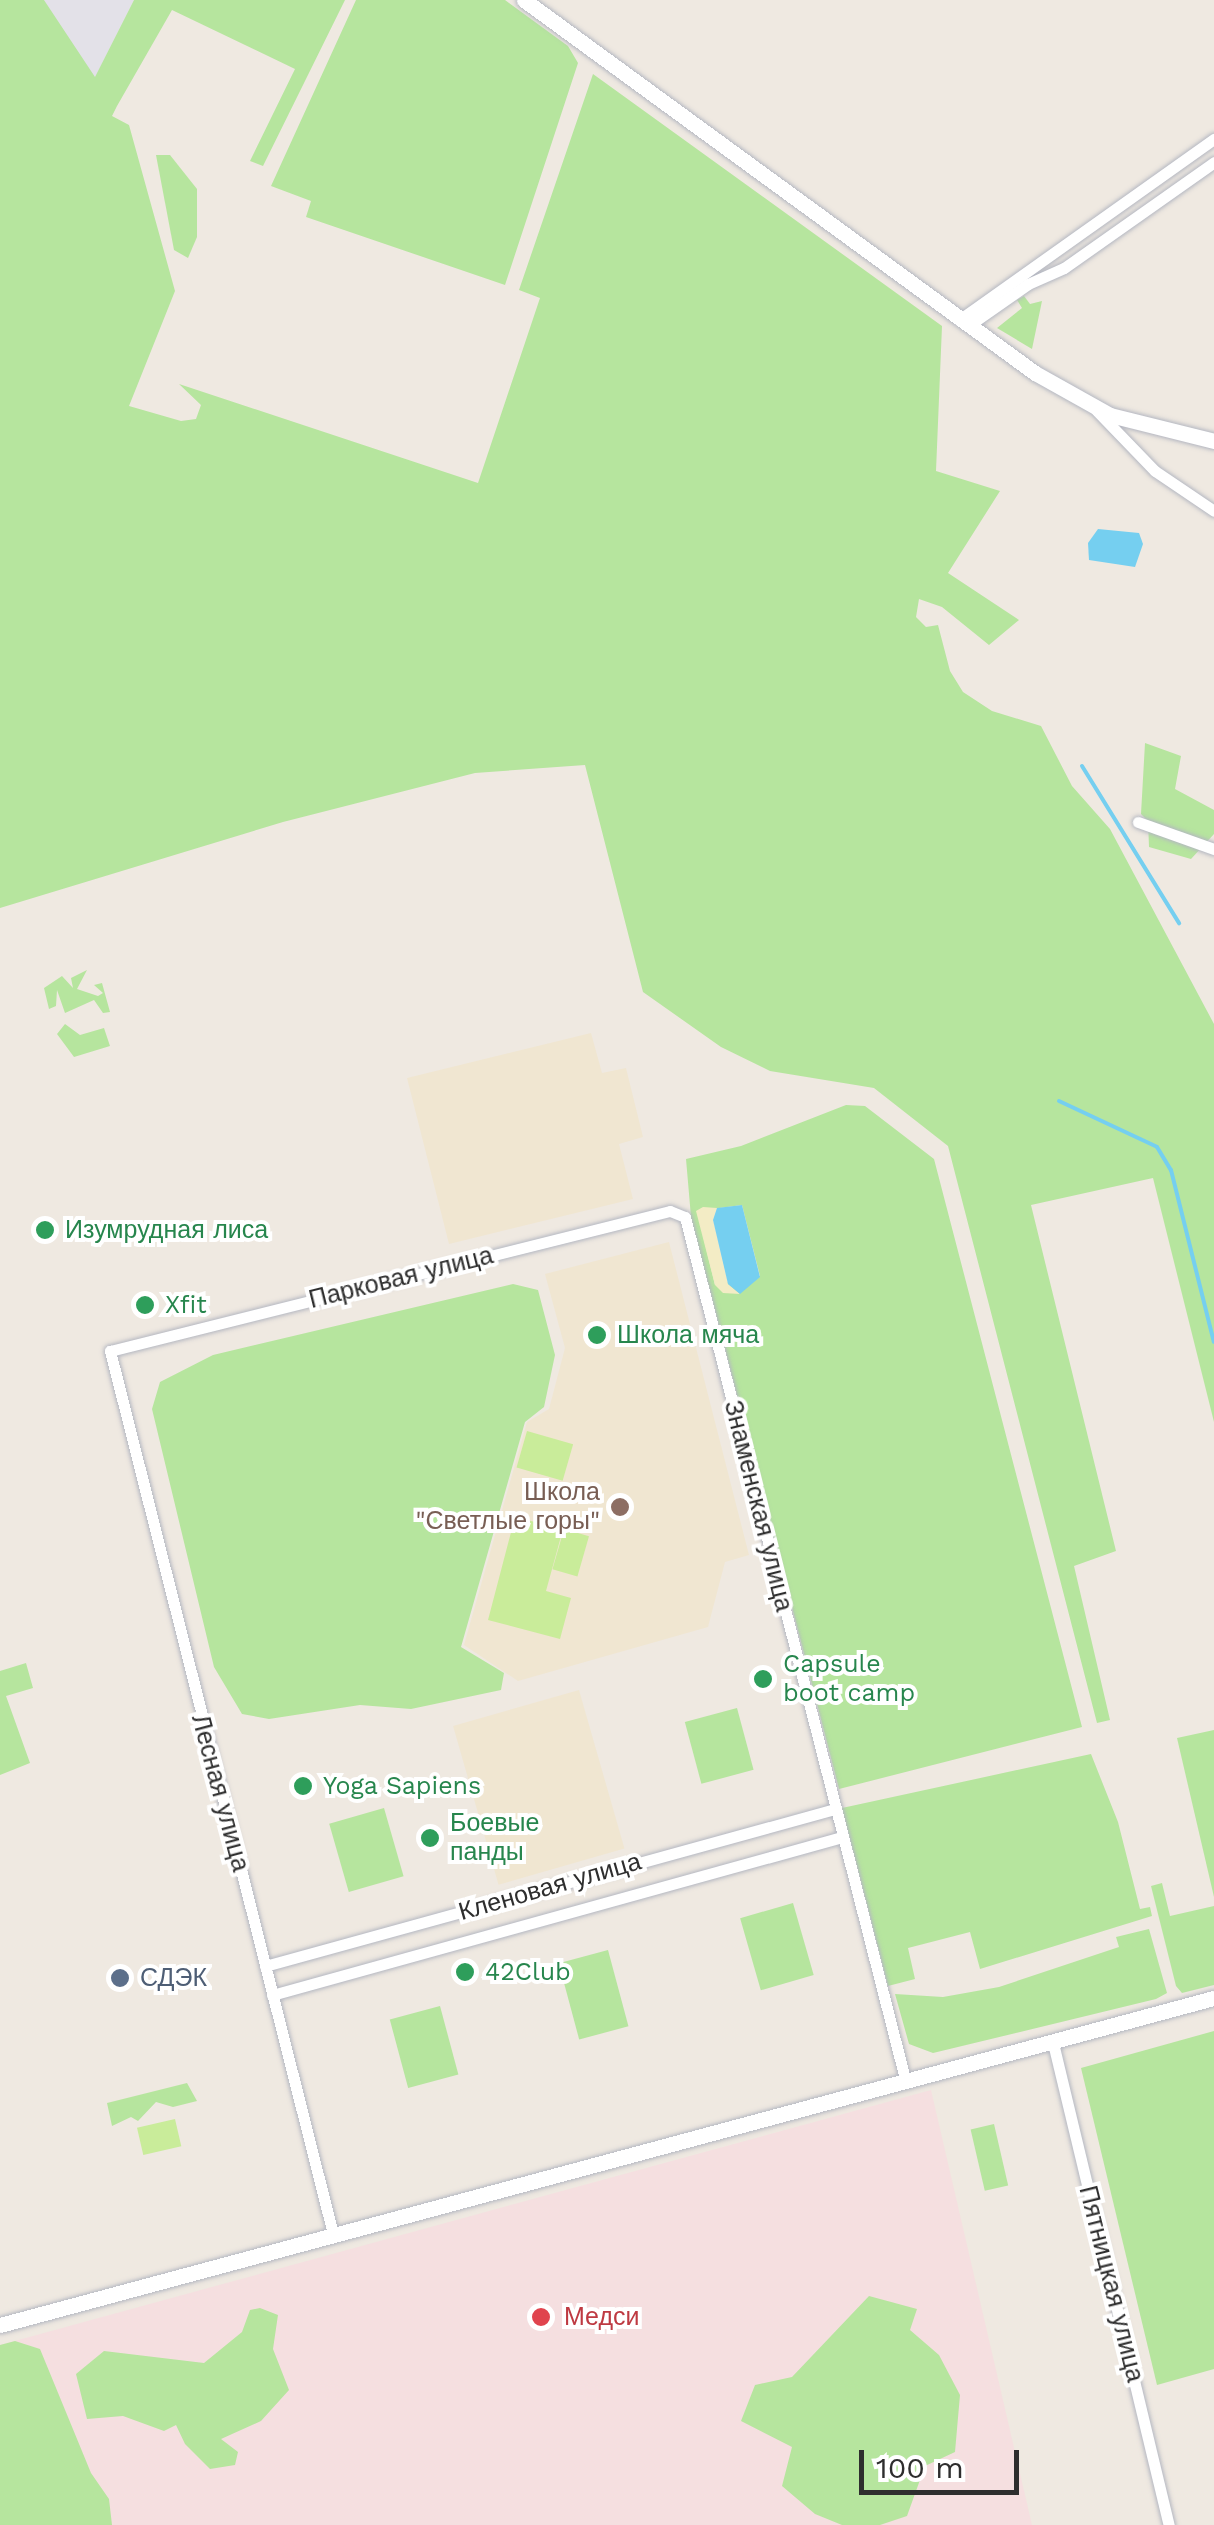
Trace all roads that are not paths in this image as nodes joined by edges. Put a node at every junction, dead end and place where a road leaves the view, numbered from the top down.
1 (524, 0) edge
2 (1214, 139) edge
3 (1214, 162) edge
4 (964, 323) junction
5 (1094, 408) junction
6 (1214, 441) edge
7 (1214, 511) edge
8 (1138, 822) dead end
9 (1214, 849) edge
10 (687, 1222) joint
11 (110, 1351) joint
12 (836, 1809) junction
13 (842, 1837) junction
14 (265, 1966) junction
15 (272, 1994) junction
16 (1214, 1998) edge
17 (1053, 2042) junction
18 (904, 2079) junction
19 (333, 2234) junction
20 (0, 2325) edge
21 (1170, 2525) edge

1 - 4 street
2 - 4 street
3 - 4 street
4 - 5 street
5 - 6 street
5 - 7 street
8 - 9 street
10 - 11 street, Парковая улица
10 - 12 street, Знаменская улица
11 - 14 street, Лесная улица
12 - 13 street, Знаменская улица
12 - 14 street, Кленовая улица
13 - 15 street, Кленовая улица
13 - 18 street, Знаменская улица
14 - 15 street, Лесная улица
15 - 19 street, Лесная улица
16 - 17 street
17 - 18 street
17 - 21 street, Пятницкая улица
18 - 19 street
19 - 20 street

